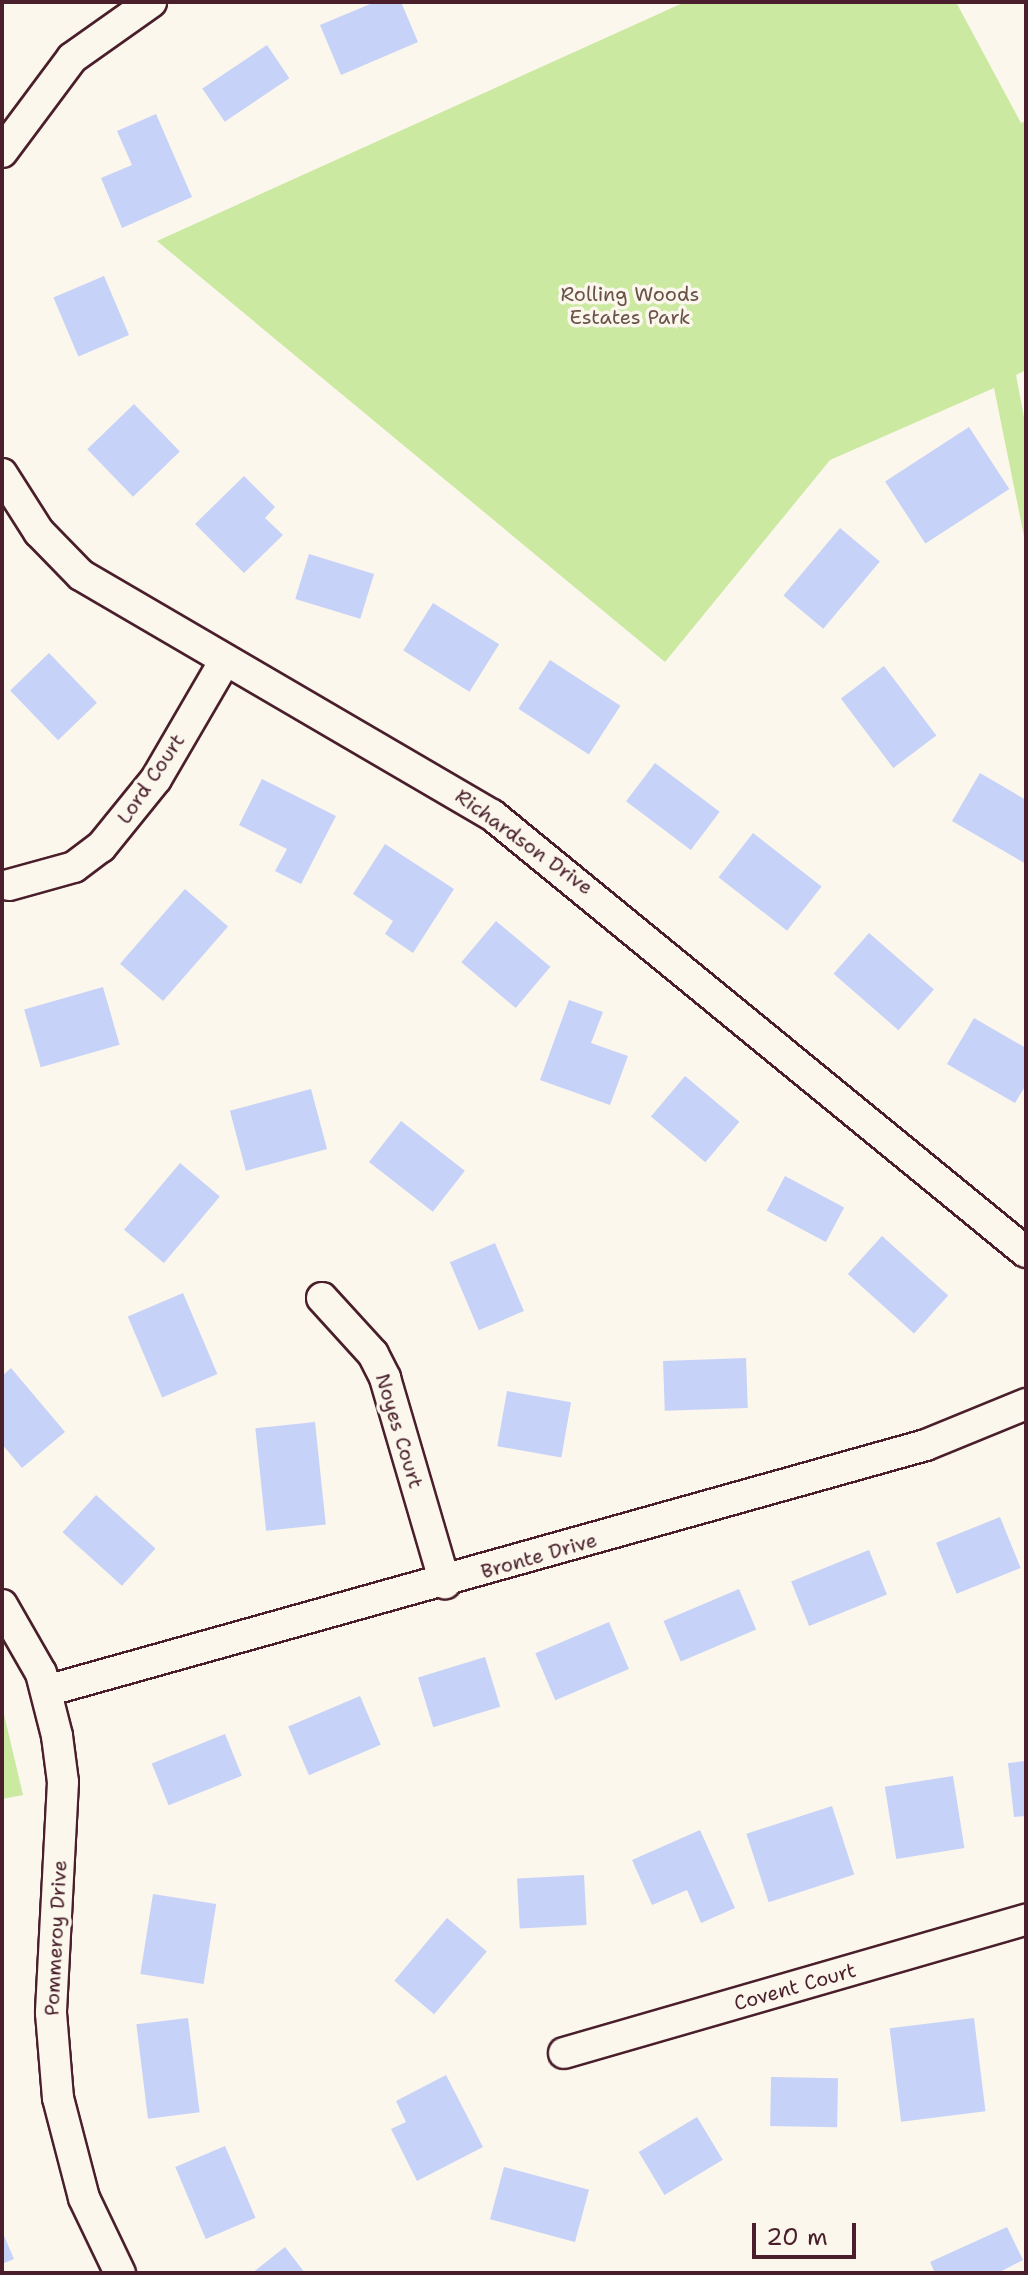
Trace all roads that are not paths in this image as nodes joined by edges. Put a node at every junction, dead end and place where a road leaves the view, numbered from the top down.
1 (151, 2) edge
2 (2, 152) edge
3 (2, 474) edge
4 (224, 662) junction
5 (9, 885) dead end
6 (1026, 1252) edge
7 (322, 1298) dead end
8 (1026, 1404) edge
9 (445, 1583) junction
10 (2, 1605) edge
11 (46, 1691) junction
12 (1026, 1920) edge
13 (564, 2053) dead end
14 (120, 2273) edge

1 - 2 street
3 - 4 street, Richardson Drive
4 - 5 street, Lord Court
4 - 6 street, Richardson Drive
7 - 9 street, Noyes Court
8 - 9 street, Bronte Drive
9 - 11 street, Bronte Drive
10 - 11 street, Pommeroy Drive
11 - 14 street, Pommeroy Drive
12 - 13 street, Covent Court

